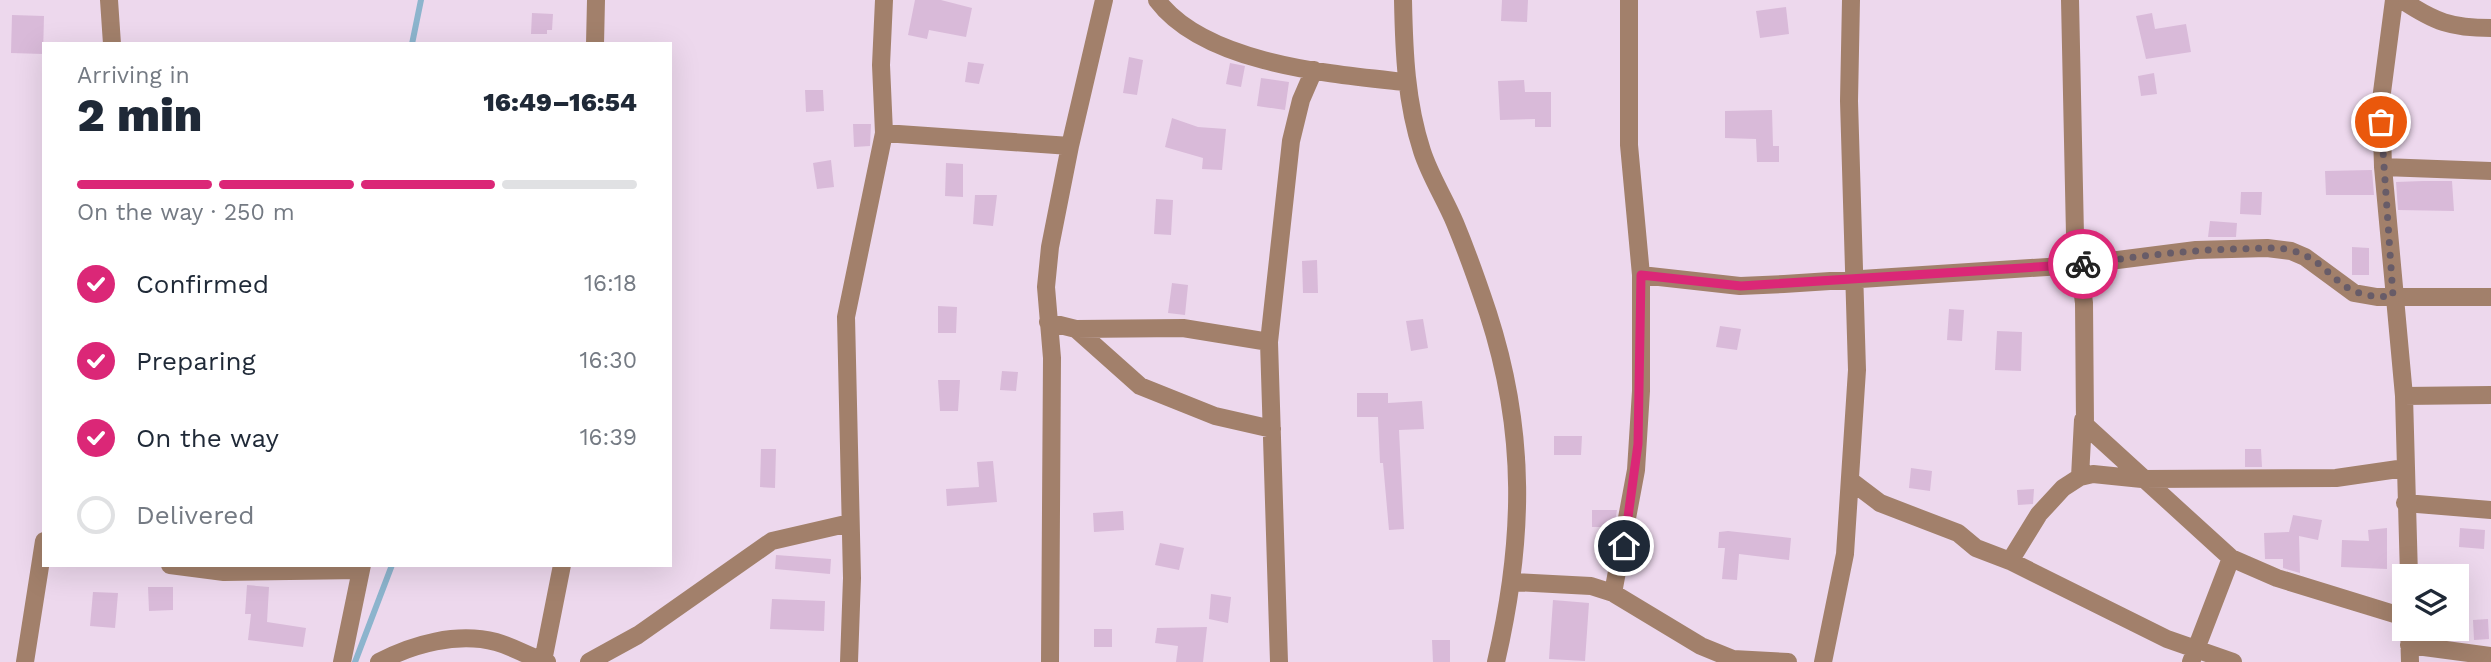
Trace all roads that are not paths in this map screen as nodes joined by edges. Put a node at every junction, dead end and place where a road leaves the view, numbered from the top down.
1 (109, 0) edge
2 (596, 0) edge
3 (884, 0) edge
4 (1104, 0) edge
5 (1157, 0) edge
6 (1403, 0) edge
7 (1629, 0) edge
8 (1852, 0) edge
9 (2070, 0) edge
10 (2394, 0) edge
11 (2402, 0) edge
12 (2491, 27) edge
13 (112, 42) edge
14 (595, 42) edge
15 (1314, 70) junction
16 (1405, 82) junction
17 (884, 132) junction
18 (1070, 146) junction
19 (2383, 167) junction
20 (2491, 172) edge
21 (2078, 265) junction
22 (1641, 275) junction
23 (1853, 280) junction
24 (2393, 296) junction
25 (2491, 297) edge
26 (1048, 322) junction
27 (1076, 329) junction
28 (1269, 342) junction
29 (2491, 395) edge
30 (2404, 396) junction
31 (2084, 416) junction
32 (1272, 429) junction
33 (2405, 468) junction
34 (2080, 477) junction
35 (2142, 479) junction
36 (1851, 481) junction
37 (2405, 503) junction
38 (2491, 510) edge
39 (850, 523) junction
40 (42, 552) edge
41 (2231, 558) junction
42 (2010, 561) junction
43 (2408, 564) edge
44 (185, 567) edge
45 (362, 567) edge
46 (562, 567) edge
47 (1514, 582) junction
48 (1613, 593) junction
49 (2392, 613) edge
50 (2410, 645) edge
51 (2192, 656) edge
52 (2491, 656) edge
53 (25, 662) edge
54 (342, 662) edge
55 (379, 662) edge
56 (545, 662) edge
57 (589, 662) edge
58 (849, 662) edge
59 (1050, 662) edge
60 (1279, 662) edge
61 (1496, 662) edge
62 (1788, 662) edge
63 (1822, 662) edge
64 (2233, 662) edge

1 - 13 street
2 - 14 street
3 - 17 street
4 - 18 street
5 - 15 street
6 - 16 street
7 - 22 street
8 - 23 street
9 - 21 street
10 - 19 street
11 - 12 street
15 - 16 street
15 - 28 street
16 - 47 street
17 - 18 street
17 - 39 street
18 - 26 street
19 - 20 street
19 - 24 street
21 - 23 street
21 - 24 street
21 - 31 street
22 - 23 street
22 - 48 street
23 - 36 street
24 - 25 street
24 - 30 street
26 - 27 street
26 - 59 street
27 - 28 street
27 - 32 street
28 - 32 street
29 - 30 street
30 - 33 street
31 - 34 street
31 - 35 street
32 - 60 street
33 - 35 street
33 - 37 street
34 - 35 street
34 - 42 street
35 - 41 street
36 - 42 street
36 - 63 street
37 - 38 street
37 - 43 street
39 - 57 street
39 - 58 street
40 - 53 street
41 - 49 street
41 - 51 street
42 - 51 street
44 - 45 street
45 - 54 street
46 - 56 street
47 - 48 street
47 - 61 street
48 - 62 street
50 - 52 street
51 - 64 street
55 - 56 street

